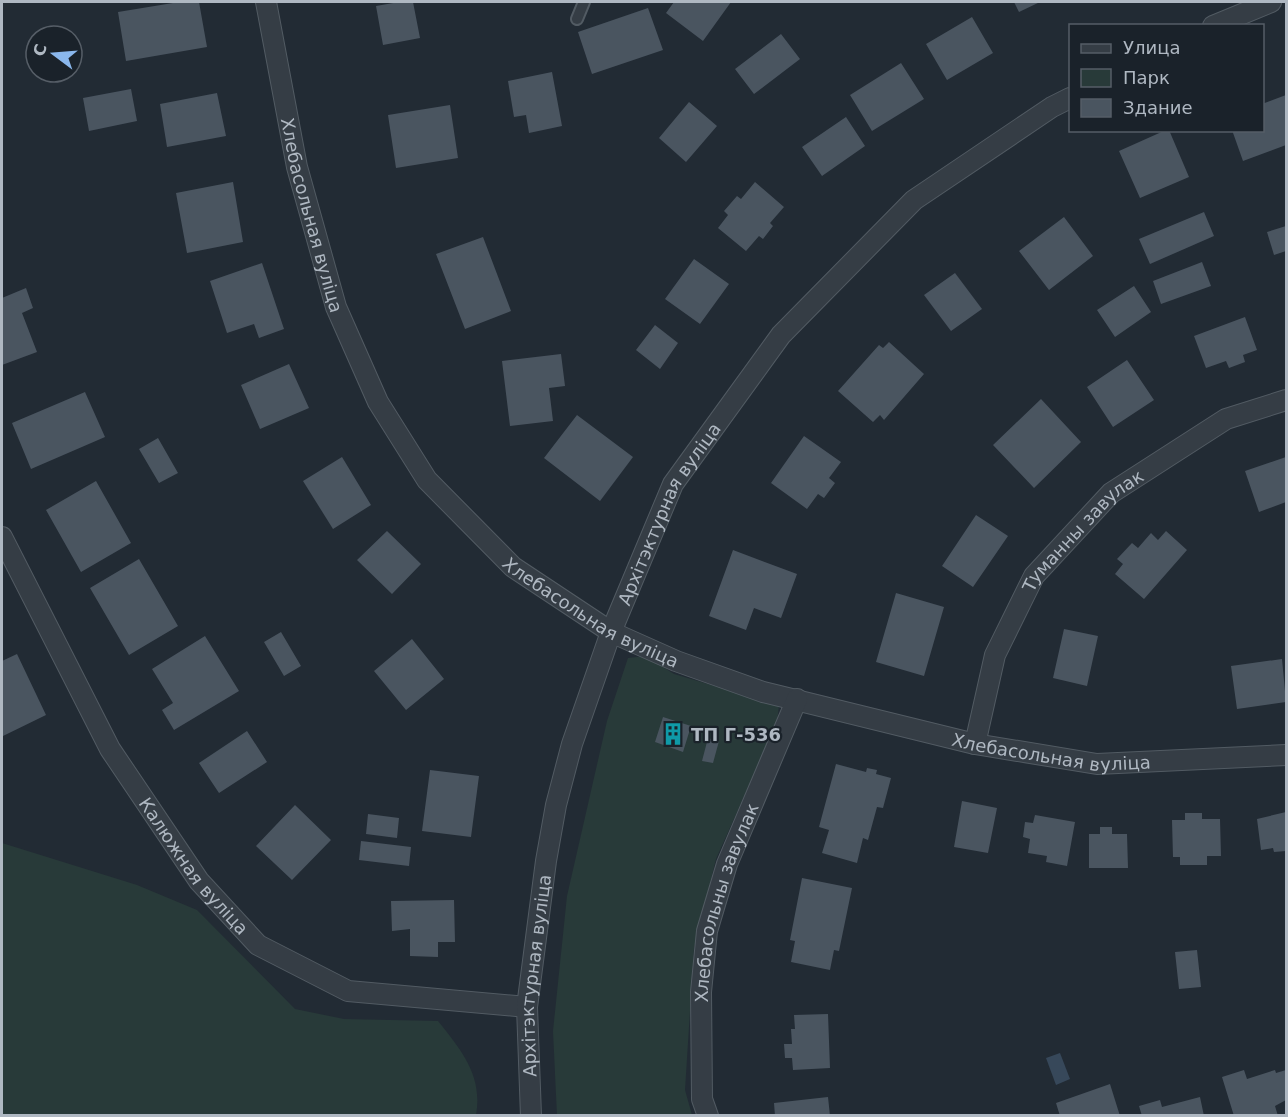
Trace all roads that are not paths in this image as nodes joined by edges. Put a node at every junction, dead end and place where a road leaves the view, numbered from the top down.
1 (266, 2) edge
2 (584, 2) edge
3 (1271, 2) edge
4 (1232, 8) edge
5 (577, 19) dead end
6 (1215, 24) edge
7 (1069, 99) edge
8 (1287, 400) edge
9 (2, 537) edge
10 (611, 632) junction
11 (796, 699) junction
12 (975, 744) junction
13 (1287, 755) edge
14 (527, 1007) junction
15 (531, 1116) edge
16 (708, 1116) edge

1 - 10 street, Хлебасольная вуліца
2 - 5 lane
3 - 4 street
4 - 6 street
7 - 10 street, Архітэктурная вуліца
8 - 12 street, Туманны завулак
9 - 14 street, Калюжная вуліца
10 - 11 street, Хлебасольная вуліца
10 - 14 street, Архітэктурная вуліца
11 - 12 street, Хлебасольная вуліца
11 - 16 street, Хлебасольны завулак
12 - 13 street, Хлебасольная вуліца
14 - 15 street, Архітэктурная вуліца

